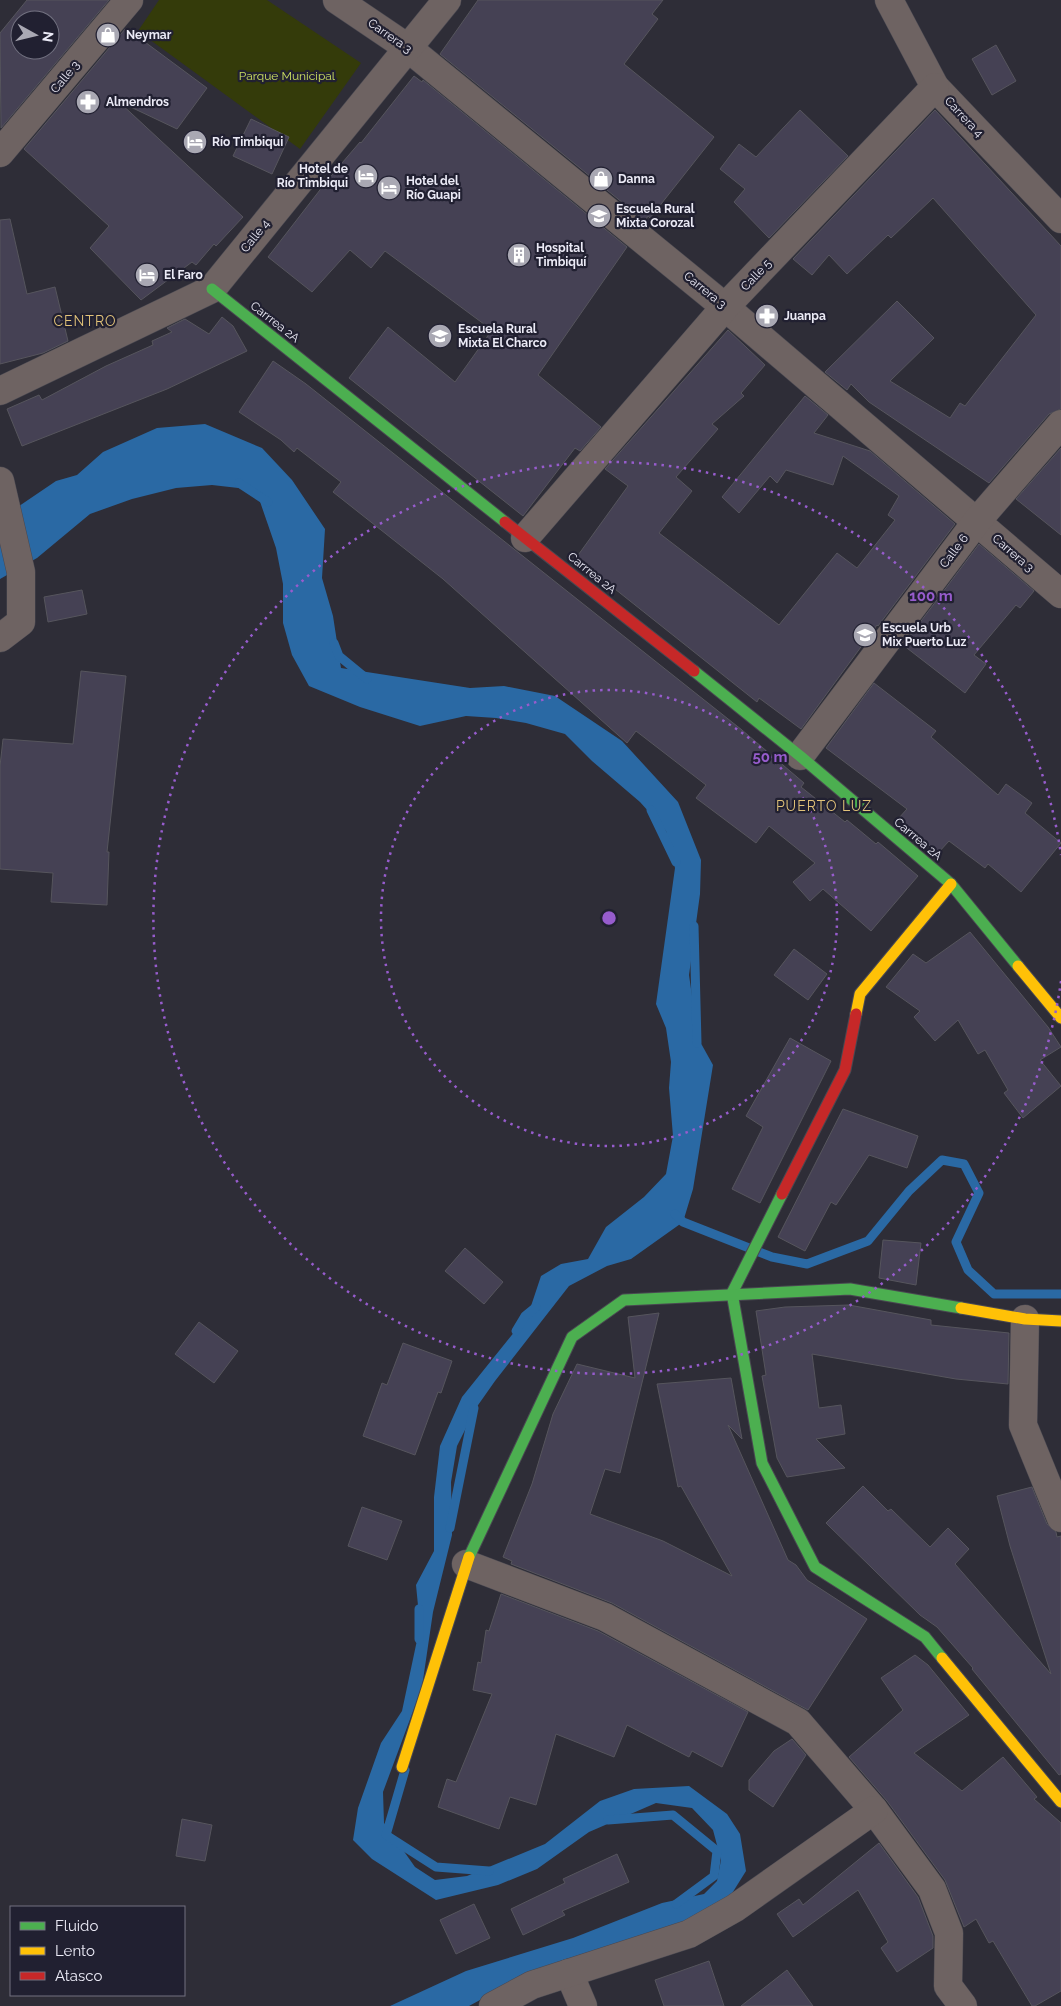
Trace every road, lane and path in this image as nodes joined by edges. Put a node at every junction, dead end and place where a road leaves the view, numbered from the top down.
1 (129, 0) edge
2 (337, 0) edge
3 (447, 0) edge
4 (889, 0) edge
5 (408, 48) junction
6 (935, 87) junction
7 (0, 153) edge
8 (1061, 219) edge
9 (212, 289) junction
10 (725, 307) junction
11 (0, 392) edge
12 (1061, 424) edge
13 (2, 489) edge
14 (976, 521) junction
15 (525, 538) junction
16 (1061, 594) edge
17 (0, 638) edge
18 (800, 756) junction
19 (951, 884) junction
20 (1061, 1018) edge
21 (732, 1293) junction
22 (1025, 1319) junction
23 (1061, 1321) edge
24 (1061, 1518) edge
25 (466, 1564) junction
26 (402, 1767) dead end
27 (1061, 1802) edge
28 (874, 1810) junction
29 (569, 1973) junction
30 (493, 2006) edge
31 (583, 2006) edge
32 (963, 2006) edge

1 - 7 street, Calle 3
2 - 5 street, Carrera 3
3 - 5 street, Calle 4
4 - 6 street, Carrera 4
5 - 9 street, Calle 4
5 - 10 street, Carrera 3
6 - 8 street, Carrera 4
6 - 10 street, Calle 5
9 - 11 street, Calle 4
9 - 15 street, Carrrea 2A
10 - 14 street, Carrera 3
10 - 15 street, Calle 5
12 - 14 street, Calle 6
13 - 17 street
14 - 16 street, Carrera 3
14 - 18 street, Calle 6
15 - 18 street, Carrrea 2A
18 - 19 street, Carrrea 2A
19 - 20 street, Carrrea 2A
19 - 21 street
21 - 22 street
21 - 25 street
21 - 27 street
22 - 23 street
22 - 24 street
25 - 26 street
25 - 28 street
28 - 29 street
28 - 32 street
29 - 30 street
29 - 31 street

